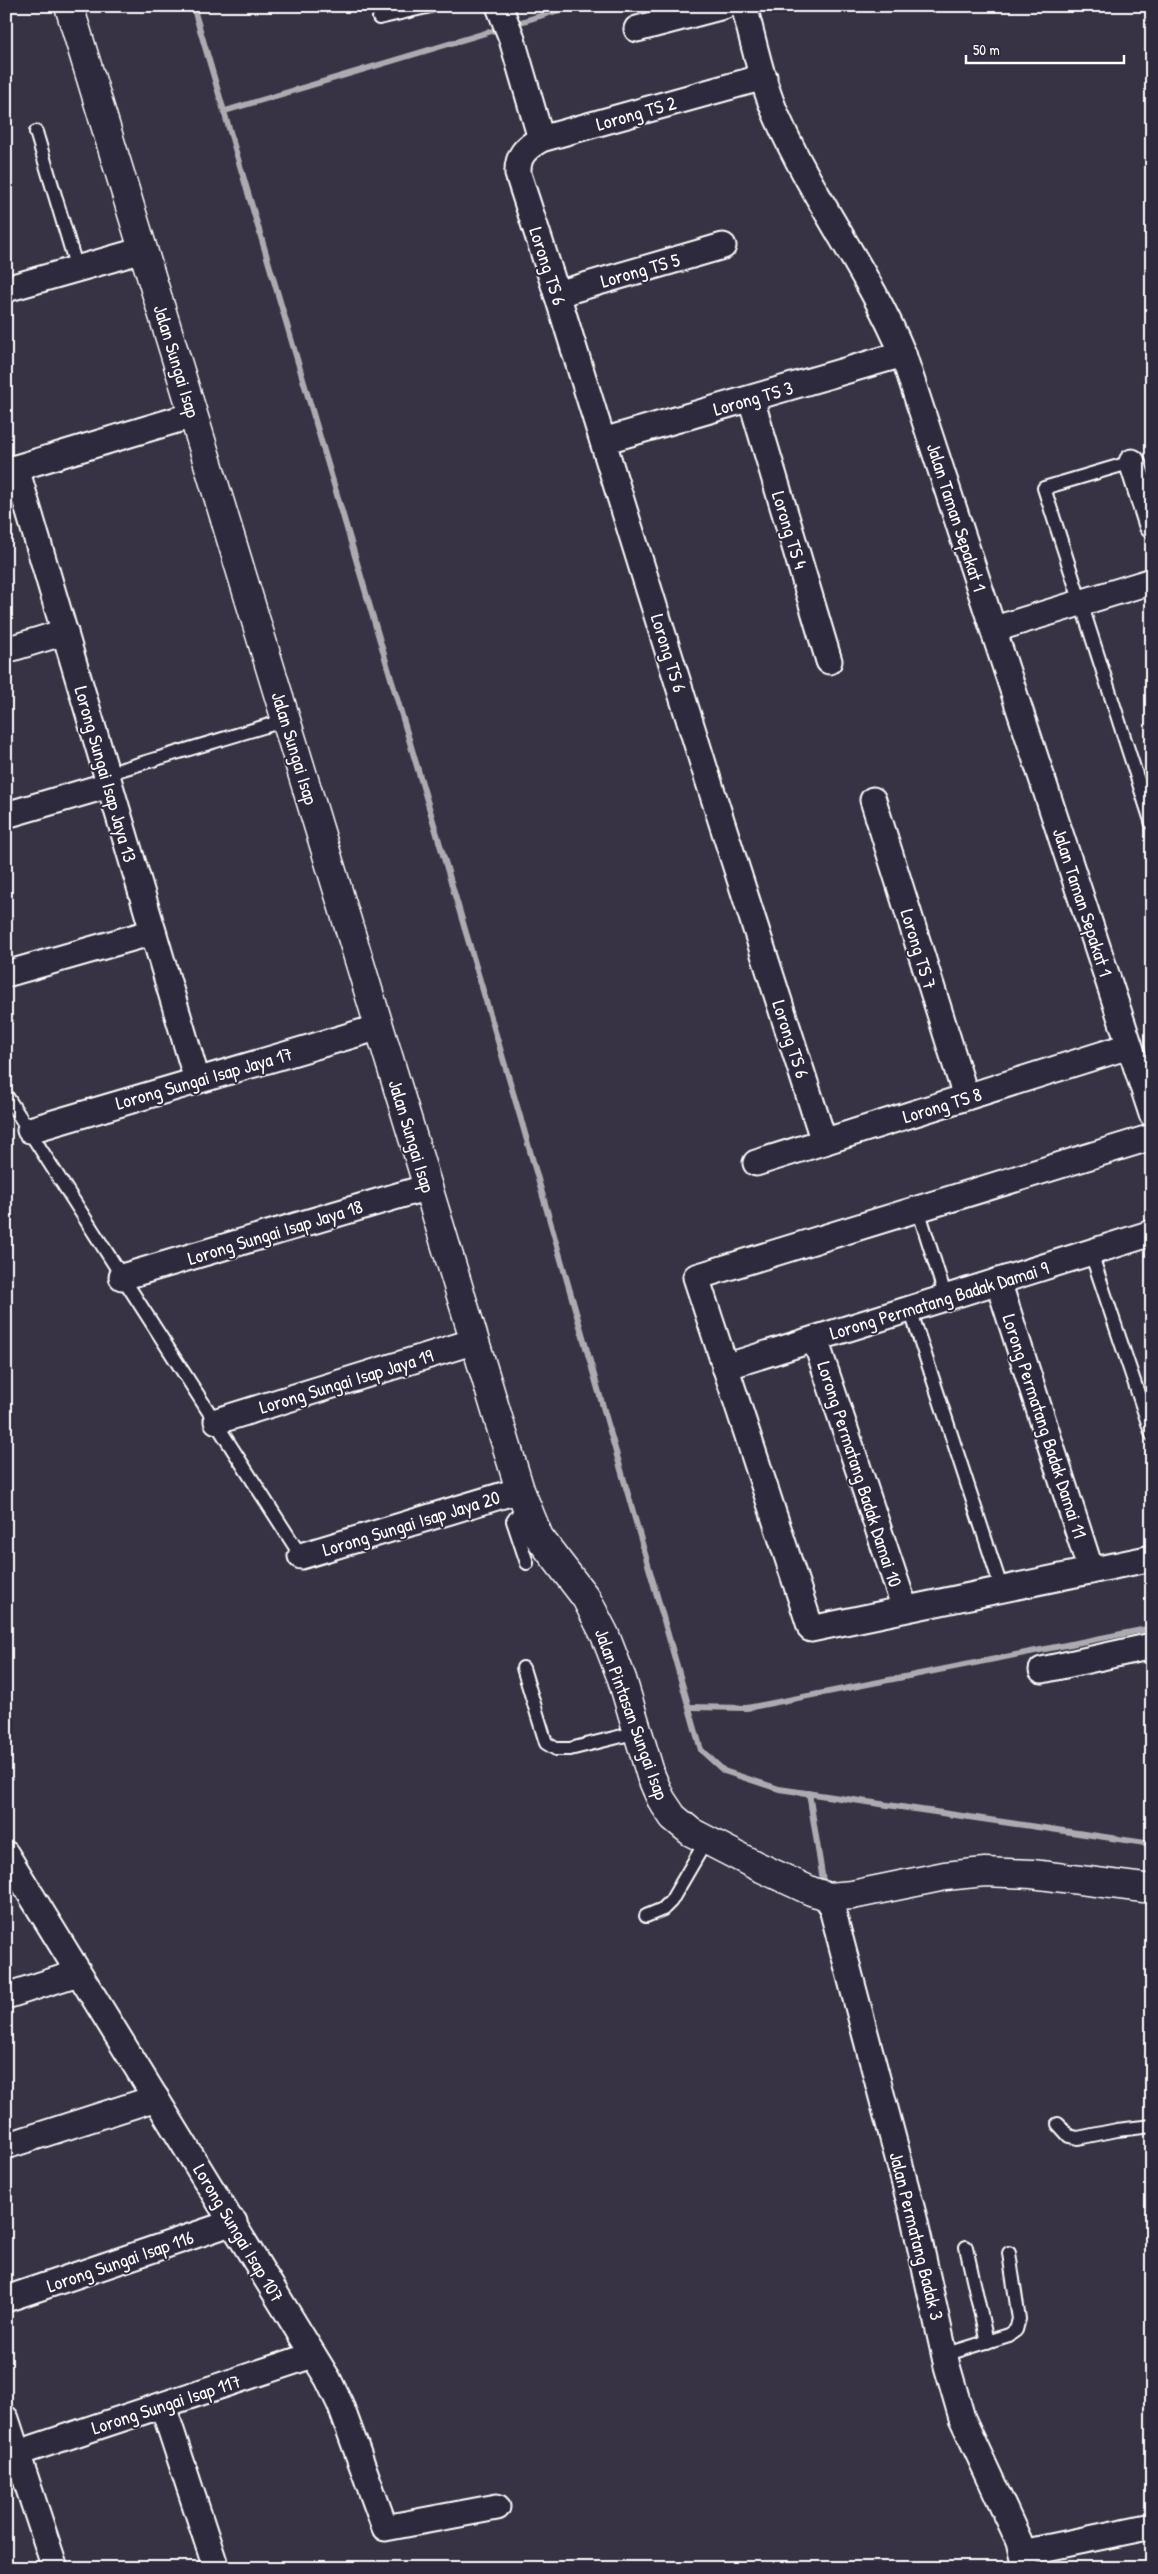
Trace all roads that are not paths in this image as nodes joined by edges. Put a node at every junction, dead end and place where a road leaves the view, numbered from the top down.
1 (69, 6) edge
2 (431, 6) edge
3 (724, 6) edge
4 (744, 6) edge
5 (499, 8) edge
6 (379, 18) dead end
7 (637, 29) dead end
8 (764, 77) junction
9 (36, 132) dead end
10 (540, 139) junction
11 (517, 163) joint
12 (723, 246) dead end
13 (143, 250) junction
14 (77, 269) junction
15 (6, 290) edge
16 (558, 294) junction
17 (904, 354) junction
18 (751, 399) junction
19 (193, 415) junction
20 (603, 441) junction
21 (1132, 462) joint
22 (11, 469) edge
23 (1152, 525) edge
24 (1152, 581) edge
25 (1080, 603) junction
26 (995, 629) junction
27 (64, 632) junction
28 (6, 650) edge
29 (829, 661) dead end
30 (286, 720) junction
31 (107, 780) junction
32 (873, 800) dead end
33 (6, 815) edge
34 (1152, 824) edge
35 (154, 932) junction
36 (6, 974) edge
37 (380, 1027) junction
38 (1129, 1046) junction
39 (197, 1080) junction
40 (6, 1095) edge
41 (966, 1097) junction
42 (1152, 1114) edge
43 (30, 1130) junction
44 (1152, 1137) edge
45 (824, 1142) junction
46 (756, 1163) dead end
47 (428, 1186) junction
48 (918, 1208) junction
49 (1152, 1233) edge
50 (1091, 1253) junction
51 (122, 1277) junction
52 (998, 1281) junction
53 (946, 1298) junction
54 (910, 1309) junction
55 (815, 1339) junction
56 (475, 1341) junction
57 (725, 1366) junction
58 (217, 1421) junction
59 (1152, 1435) edge
60 (522, 1497) junction
61 (301, 1556) joint
62 (1152, 1558) edge
63 (527, 1563) dead end
64 (1091, 1571) junction
65 (1002, 1590) junction
66 (905, 1609) junction
67 (1152, 1646) edge
68 (523, 1668) dead end
69 (1042, 1670) dead end
70 (638, 1732) junction
71 (706, 1841) junction
72 (6, 1854) edge
73 (1152, 1889) edge
74 (829, 1897) junction
75 (646, 1916) dead end
76 (78, 1973) junction
77 (6, 1996) edge
78 (156, 2098) junction
79 (1058, 2124) dead end
80 (1152, 2126) edge
81 (6, 2146) edge
82 (234, 2222) junction
83 (966, 2247) dead end
84 (1009, 2252) dead end
85 (6, 2299) edge
86 (987, 2342) junction
87 (944, 2354) junction
88 (313, 2355) junction
89 (163, 2406) junction
90 (6, 2418) edge
91 (18, 2453) junction
92 (497, 2507) dead end
93 (1152, 2526) edge
94 (1024, 2560) edge
95 (54, 2568) edge
96 (216, 2568) edge

1 - 13 street, Jalan Sungai Isap
2 - 6 lane
3 - 7 street
4 - 8 street, Jalan Taman Sepakat 1
5 - 10 street
8 - 10 street, Lorong TS 2
8 - 17 street, Jalan Taman Sepakat 1
9 - 14 lane
10 - 11 street, Lorong TS 2
11 - 16 street, Lorong TS 6
12 - 16 street, Lorong TS 5
13 - 14 street
13 - 19 street, Jalan Sungai Isap
14 - 15 street
16 - 20 street, Lorong TS 6
17 - 18 street, Lorong TS 3
17 - 26 street, Jalan Taman Sepakat 1
18 - 20 street, Lorong TS 3
18 - 29 street, Lorong TS 4
19 - 22 street
19 - 30 street, Jalan Sungai Isap
20 - 45 street, Lorong TS 6
21 - 23 street
21 - 25 lane
22 - 27 street, Lorong Sungai Isap Jaya 13
24 - 25 street
25 - 26 street
25 - 34 lane
26 - 38 street, Jalan Taman Sepakat 1
27 - 28 street
27 - 31 street, Lorong Sungai Isap Jaya 13
30 - 31 lane
30 - 37 street, Jalan Sungai Isap
31 - 33 street
31 - 35 street, Lorong Sungai Isap Jaya 13
32 - 41 street, Lorong TS 7
35 - 36 street
35 - 39 street, Lorong Sungai Isap Jaya 13
37 - 39 street, Lorong Sungai Isap Jaya 17
37 - 47 street, Jalan Sungai Isap
38 - 41 street, Lorong TS 8
38 - 42 street, Jalan Taman Sepakat 1
39 - 43 street, Lorong Sungai Isap Jaya 17
40 - 43 lane
41 - 45 street, Lorong TS 8
43 - 51 lane
44 - 48 street
45 - 46 street, Lorong TS 8
47 - 51 street, Lorong Sungai Isap Jaya 18
47 - 56 street, Jalan Sungai Isap
48 - 53 lane
48 - 57 street
49 - 50 street, Lorong Permatang Badak Damai 9
50 - 52 street, Lorong Permatang Badak Damai 9
50 - 59 lane
51 - 58 lane
52 - 53 street, Lorong Permatang Badak Damai 9
52 - 64 street, Lorong Permatang Badak Damai 11
53 - 54 street, Lorong Permatang Badak Damai 9
54 - 55 street, Lorong Permatang Badak Damai 9
54 - 65 lane
55 - 57 street, Lorong Permatang Badak Damai 9
55 - 66 street, Lorong Permatang Badak Damai 10
56 - 58 street, Lorong Sungai Isap Jaya 19
56 - 60 street, Jalan Sungai Isap
57 - 66 street
58 - 61 lane
60 - 61 street, Lorong Sungai Isap Jaya 20
60 - 63 lane
60 - 70 street, Jalan Pintasan Sungai Isap
62 - 64 street
64 - 65 street
65 - 66 street
67 - 69 street
68 - 70 lane
70 - 71 street, Jalan Pintasan Sungai Isap
71 - 74 street, Jalan Pintasan Sungai Isap
71 - 75 lane
72 - 76 street, Lorong Sungai Isap 107
73 - 74 street, Jalan Pintasan Sungai Isap
74 - 87 street, Jalan Permatang Badak 3
76 - 77 street
76 - 78 street, Lorong Sungai Isap 107
78 - 81 street
78 - 82 street, Lorong Sungai Isap 107
79 - 80 lane
82 - 85 street, Lorong Sungai Isap 116
82 - 88 street, Lorong Sungai Isap 107
83 - 86 lane
84 - 86 lane
86 - 87 lane
87 - 94 street, Jalan Permatang Badak 3
88 - 89 street, Lorong Sungai Isap 117
88 - 92 street, Lorong Sungai Isap 107
89 - 91 street, Lorong Sungai Isap 117
89 - 96 street
90 - 91 street
91 - 95 street
93 - 94 street

